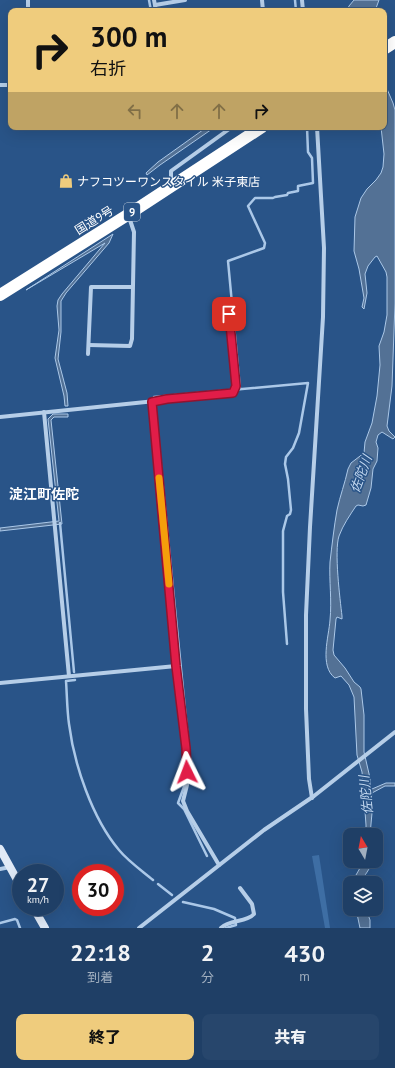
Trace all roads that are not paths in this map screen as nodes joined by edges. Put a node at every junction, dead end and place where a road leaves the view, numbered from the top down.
1 (154, 0) edge
2 (185, 0) edge
3 (155, 5) junction
4 (156, 8) edge
5 (228, 130) edge
6 (257, 130) edge
7 (317, 130) edge
8 (171, 186) junction
9 (128, 214) junction
10 (132, 287) junction
11 (0, 295) edge
12 (228, 300) dead end
13 (89, 345) junction
14 (88, 354) dead end
15 (152, 402) junction
16 (44, 412) junction
17 (0, 417) edge
18 (176, 666) junction
19 (69, 676) junction
20 (0, 683) edge
21 (395, 732) edge
22 (313, 797) junction
23 (0, 849) edge
24 (219, 865) junction
25 (10, 867) junction
26 (0, 869) edge
27 (12, 871) edge
28 (240, 888) dead end
29 (38, 916) edge
30 (45, 928) edge
31 (139, 928) edge
32 (221, 928) edge

1 - 3 street
2 - 3 street
3 - 4 street
5 - 8 street
6 - 8 highway, 国道9号 / 9
7 - 22 street
8 - 9 highway, 国道9号 / 9
9 - 10 street
9 - 11 highway, 国道9号 / 9
10 - 13 street
10 - 13 street
12 - 15 street
13 - 14 street
15 - 16 street
15 - 18 street
16 - 17 street
16 - 19 street
18 - 19 street
18 - 24 street
19 - 20 street
21 - 22 street
22 - 24 street
23 - 25 street
24 - 31 street
25 - 26 street
25 - 27 street
28 - 32 street
29 - 30 street

